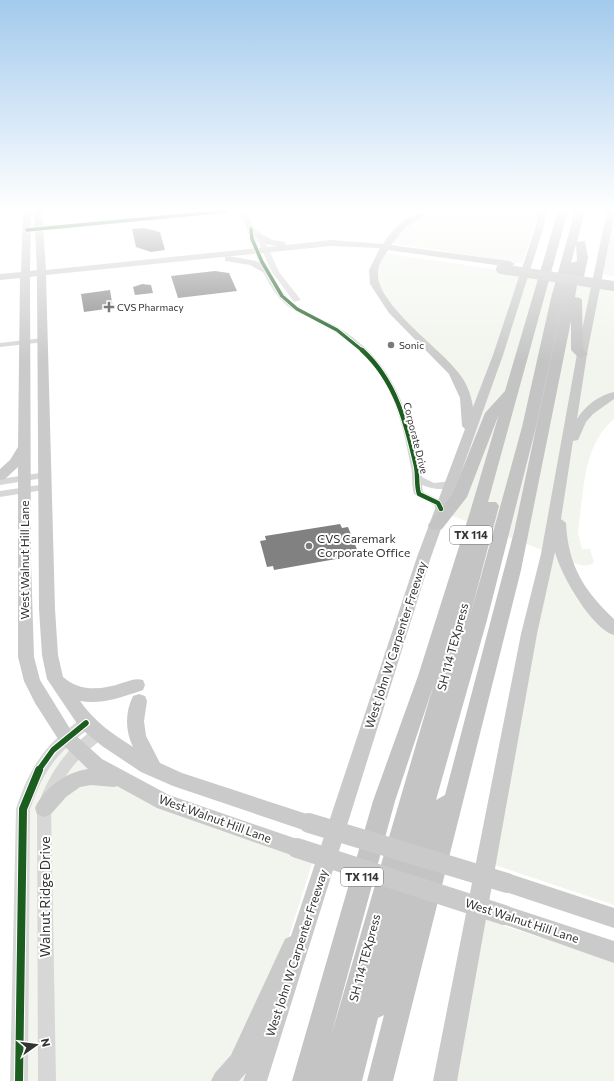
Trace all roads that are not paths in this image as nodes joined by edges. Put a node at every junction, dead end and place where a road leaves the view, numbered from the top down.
1 (22, 261) edge
2 (26, 261) edge
3 (41, 261) edge
4 (44, 261) edge
5 (174, 261) edge
6 (250, 261) edge
7 (264, 261) edge
8 (269, 261) edge
9 (372, 261) edge
10 (457, 261) edge
11 (489, 261) edge
12 (528, 261) edge
13 (549, 261) edge
14 (558, 261) edge
15 (567, 261) edge
16 (576, 261) edge
17 (582, 261) edge
18 (601, 261) edge
19 (266, 271) junction
20 (78, 272) junction
21 (40, 276) junction
22 (0, 277) edge
23 (25, 278) junction
24 (614, 280) edge
25 (0, 284) edge
26 (614, 286) edge
27 (290, 293) junction
28 (281, 294) junction
29 (25, 298) junction
30 (313, 316) junction
31 (42, 319) junction
32 (42, 340) junction
33 (26, 342) junction
34 (0, 345) edge
35 (582, 354) junction
36 (511, 393) junction
37 (614, 395) edge
38 (529, 427) junction
39 (466, 442) junction
40 (25, 444) junction
41 (0, 476) edge
42 (418, 479) junction
43 (46, 481) junction
44 (0, 482) edge
45 (559, 482) junction
46 (25, 484) junction
47 (451, 484) junction
48 (0, 494) edge
49 (557, 501) junction
50 (442, 509) junction
51 (436, 525) junction
52 (522, 528) junction
53 (614, 629) edge
54 (427, 676) junction
55 (57, 682) junction
56 (92, 728) junction
57 (72, 744) junction
58 (465, 761) junction
59 (153, 768) junction
60 (129, 783) junction
61 (44, 808) junction
62 (383, 893) junction
63 (311, 908) junction
64 (614, 918) edge
65 (614, 952) edge
66 (351, 1072) edge
67 (49, 1076) edge
68 (19, 1081) edge
69 (223, 1081) edge
70 (255, 1081) edge
71 (305, 1081) edge
72 (331, 1081) edge
73 (380, 1081) edge
74 (445, 1081) edge

1 - 22 main road
2 - 23 main road, West Walnut Hill Lane
3 - 21 main road, West Walnut Hill Lane
4 - 20 main road
5 - 20 main road
6 - 19 main road
7 - 19 street, Corporate Drive
8 - 27 street, Corporate Drive
9 - 39 main road
10 - 26 main road, bridge
11 - 24 main road
12 - 39 main road, West John W Carpenter Freeway
13 - 36 highway, TX 114
14 - 62 highway, SH 114 TEXpress
15 - 38 highway, SH 114 TEXpress
16 - 52 highway
17 - 35 highway
18 - 35 main road
19 - 28 street, Corporate Drive
20 - 21 main road
20 - 31 main road
21 - 23 main road
21 - 31 main road, West Walnut Hill Lane
22 - 23 main road
23 - 25 main road
23 - 29 main road, West Walnut Hill Lane
25 - 29 main road
27 - 28 street
27 - 30 street, Corporate Drive
28 - 30 street, Corporate Drive
29 - 33 main road, West Walnut Hill Lane
30 - 42 street, Corporate Drive
31 - 32 main road, West Walnut Hill Lane
32 - 33 street
32 - 43 main road, West Walnut Hill Lane
33 - 34 street
33 - 40 main road, West Walnut Hill Lane
35 - 45 main road
36 - 51 highway
36 - 54 highway, TX 114
37 - 45 main road
38 - 52 highway
38 - 66 highway, SH 114 TEXpress
39 - 47 main road, West John W Carpenter Freeway
40 - 41 main road
40 - 46 main road, West Walnut Hill Lane
42 - 47 street, Corporate Drive
42 - 50 street, Corporate Drive
43 - 46 street
43 - 55 main road, West Walnut Hill Lane
44 - 46 street
45 - 49 main road
46 - 48 street
46 - 57 main road, West Walnut Hill Lane
47 - 50 main road, West John W Carpenter Freeway
49 - 53 main road
49 - 74 main road
50 - 51 main road, West John W Carpenter Freeway
51 - 63 main road, West John W Carpenter Freeway
52 - 58 highway
54 - 62 highway
54 - 71 highway, TX 114
55 - 56 main road, West Walnut Hill Lane
55 - 59 main road
56 - 57 street, Walnut Ridge Drive
56 - 59 main road, West Walnut Hill Lane
57 - 60 main road, West Walnut Hill Lane
57 - 61 street, Walnut Ridge Drive
57 - 68 street, Walnut Ridge Drive
58 - 66 highway
58 - 73 highway
59 - 64 main road, West Walnut Hill Lane, bridge
60 - 61 main road
60 - 65 main road, West Walnut Hill Lane, bridge
61 - 67 street, Walnut Ridge Drive
62 - 72 highway, SH 114 TEXpress
63 - 69 main road
63 - 70 main road, West John W Carpenter Freeway

